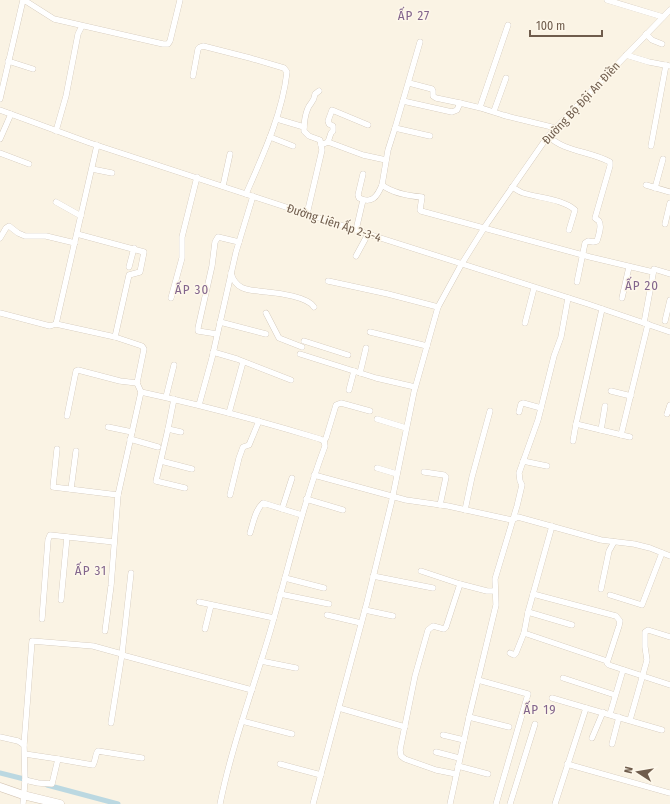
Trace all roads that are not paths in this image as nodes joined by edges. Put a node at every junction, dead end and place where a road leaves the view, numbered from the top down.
1 (24, 0) edge
2 (180, 0) edge
3 (607, 0) edge
4 (667, 14) edge
5 (82, 26) junction
6 (508, 26) dead end
7 (646, 34) junction
8 (420, 42) dead end
9 (662, 44) dead end
10 (626, 55) junction
11 (8, 60) junction
12 (668, 66) edge
13 (33, 69) dead end
14 (192, 76) dead end
15 (506, 78) dead end
16 (408, 83) junction
17 (319, 91) dead end
18 (0, 99) edge
19 (403, 101) junction
20 (460, 103) junction
21 (480, 107) junction
22 (0, 110) edge
23 (494, 112) junction
24 (11, 114) junction
25 (277, 119) junction
26 (368, 125) dead end
27 (304, 127) junction
28 (395, 128) junction
29 (555, 128) junction
30 (56, 131) junction
31 (430, 136) dead end
32 (548, 136) junction
33 (270, 137) junction
34 (0, 139) edge
35 (328, 142) junction
36 (97, 145) junction
37 (321, 145) junction
38 (293, 146) dead end
39 (651, 146) dead end
40 (0, 153) edge
41 (230, 154) dead end
42 (663, 159) dead end
43 (386, 160) junction
44 (29, 164) dead end
45 (92, 169) junction
46 (112, 173) dead end
47 (364, 174) dead end
48 (197, 177) junction
49 (382, 185) junction
50 (223, 186) junction
51 (646, 186) dead end
52 (512, 187) junction
53 (655, 188) junction
54 (670, 192) edge
55 (246, 194) junction
56 (253, 196) junction
57 (363, 200) junction
58 (56, 202) dead end
59 (670, 203) edge
60 (307, 214) junction
61 (81, 216) junction
62 (665, 224) dead end
63 (484, 228) junction
64 (356, 230) junction
65 (569, 230) dead end
66 (77, 234) junction
67 (368, 234) junction
68 (0, 238) edge
69 (239, 242) junction
70 (75, 243) junction
71 (134, 248) junction
72 (583, 254) junction
73 (356, 256) dead end
74 (461, 265) junction
75 (129, 267) dead end
76 (629, 267) junction
77 (653, 272) junction
78 (231, 273) junction
79 (670, 274) edge
80 (328, 281) dead end
81 (577, 282) dead end
82 (534, 288) junction
83 (171, 298) dead end
84 (568, 298) junction
85 (622, 298) dead end
86 (670, 300) edge
87 (314, 307) dead end
88 (438, 307) junction
89 (602, 309) junction
90 (266, 313) dead end
91 (0, 314) edge
92 (665, 321) dead end
93 (220, 322) junction
94 (524, 323) dead end
95 (646, 323) junction
96 (56, 324) junction
97 (370, 332) dead end
98 (670, 332) edge
99 (217, 334) junction
100 (266, 334) dead end
101 (116, 337) junction
102 (304, 341) dead end
103 (427, 346) junction
104 (302, 347) dead end
105 (366, 348) dead end
106 (213, 352) junction
107 (300, 354) dead end
108 (348, 355) dead end
109 (243, 362) junction
110 (174, 365) dead end
111 (357, 372) junction
112 (291, 380) dead end
113 (137, 383) junction
114 (415, 387) junction
115 (349, 390) dead end
116 (611, 391) dead end
117 (141, 392) junction
118 (631, 396) junction
119 (166, 398) junction
120 (174, 399) junction
121 (199, 405) junction
122 (670, 405) edge
123 (605, 406) dead end
124 (541, 408) junction
125 (370, 411) dead end
126 (490, 411) dead end
127 (519, 412) dead end
128 (229, 413) junction
129 (667, 414) dead end
130 (67, 416) dead end
131 (377, 419) dead end
132 (259, 421) junction
133 (576, 424) junction
134 (108, 427) dead end
135 (406, 428) junction
136 (168, 429) junction
137 (601, 430) junction
138 (132, 432) junction
139 (181, 432) dead end
140 (621, 435) junction
141 (630, 437) dead end
142 (130, 440) junction
143 (324, 441) junction
144 (573, 441) dead end
145 (158, 447) dead end
146 (57, 449) dead end
147 (76, 451) dead end
148 (161, 461) junction
149 (523, 461) junction
150 (547, 466) dead end
151 (377, 468) dead end
152 (192, 469) dead end
153 (424, 472) dead end
154 (397, 474) junction
155 (314, 476) junction
156 (292, 478) dead end
157 (185, 488) dead end
158 (71, 489) junction
159 (118, 495) junction
160 (230, 495) dead end
161 (392, 496) junction
162 (306, 499) junction
163 (440, 505) junction
164 (282, 509) junction
165 (343, 510) dead end
166 (465, 510) junction
167 (302, 515) junction
168 (512, 520) junction
169 (552, 526) junction
170 (250, 533) dead end
171 (67, 537) junction
172 (114, 542) junction
173 (614, 542) junction
174 (662, 553) junction
175 (670, 556) edge
176 (421, 571) dead end
177 (131, 573) dead end
178 (373, 576) junction
179 (285, 578) junction
180 (460, 584) junction
181 (324, 588) dead end
182 (433, 588) dead end
183 (601, 589) dead end
184 (495, 591) junction
185 (280, 594) junction
186 (533, 594) junction
187 (610, 595) dead end
188 (61, 600) dead end
189 (199, 602) dead end
190 (329, 604) dead end
191 (211, 605) junction
192 (365, 610) junction
193 (528, 612) junction
194 (327, 615) dead end
195 (393, 616) dead end
196 (274, 618) junction
197 (42, 619) dead end
198 (361, 623) junction
199 (572, 625) dead end
200 (205, 629) dead end
201 (105, 631) dead end
202 (524, 633) junction
203 (670, 637) edge
204 (510, 653) dead end
205 (122, 654) junction
206 (261, 661) junction
207 (607, 661) junction
208 (296, 668) dead end
209 (622, 670) junction
210 (641, 676) junction
211 (564, 678) dead end
212 (478, 680) junction
213 (670, 685) edge
214 (252, 690) junction
215 (615, 695) junction
216 (552, 698) dead end
217 (339, 708) junction
218 (586, 708) junction
219 (603, 712) junction
220 (610, 714) junction
221 (469, 717) junction
222 (619, 717) junction
223 (630, 720) junction
224 (242, 721) junction
225 (111, 723) dead end
226 (535, 724) dead end
227 (405, 727) junction
228 (509, 727) dead end
229 (662, 730) dead end
230 (292, 734) dead end
231 (443, 735) dead end
232 (0, 737) edge
233 (592, 738) dead end
234 (464, 740) junction
235 (612, 744) dead end
236 (24, 745) junction
237 (436, 752) dead end
238 (25, 754) junction
239 (58, 758) junction
240 (142, 758) dead end
241 (459, 758) junction
242 (280, 764) dead end
243 (567, 764) junction
244 (458, 766) junction
245 (456, 774) junction
246 (488, 774) dead end
247 (321, 775) junction
248 (25, 780) junction
249 (0, 787) edge
250 (670, 793) edge
251 (23, 796) edge
252 (60, 804) edge
253 (220, 804) edge
254 (313, 804) edge
255 (451, 804) edge
256 (496, 804) edge
257 (510, 804) edge
258 (555, 804) edge

1 - 5 street
1 - 11 street
2 - 5 street
3 - 4 street
4 - 7 street, Đường Bộ Đội An Điền
5 - 30 street
6 - 21 street
7 - 9 street
7 - 10 street, Đường Bộ Đội An Điền
8 - 16 street
10 - 12 street
10 - 29 street, Đường Bộ Đội An Điền
11 - 13 street
11 - 18 street
12 - 39 street
14 - 25 street
15 - 23 street
16 - 19 street
16 - 20 street
17 - 27 street
19 - 20 street
19 - 28 street
20 - 21 street
21 - 23 street
22 - 24 street, Đường Liên Ấp 2-3-4
23 - 29 street
24 - 30 street, Đường Liên Ấp 2-3-4
24 - 34 street
25 - 27 street
25 - 33 street
26 - 35 street
27 - 37 street
28 - 31 street
28 - 43 street
29 - 32 street, Đường Bộ Đội An Điền
30 - 36 street, Đường Liên Ấp 2-3-4
32 - 52 street, Đường Bộ Đội An Điền
32 - 72 street
33 - 38 street
33 - 55 street
35 - 37 street
35 - 43 street
36 - 45 street
36 - 48 street, Đường Liên Ấp 2-3-4
37 - 60 street
40 - 44 street
41 - 50 street
42 - 53 street
43 - 49 street
45 - 46 street
45 - 61 street
47 - 57 street
48 - 50 street, Đường Liên Ấp 2-3-4
48 - 83 street
49 - 57 street
49 - 63 street
50 - 55 street, Đường Liên Ấp 2-3-4
51 - 53 street
52 - 63 street, Đường Bộ Đội An Điền
52 - 65 street
53 - 54 street
55 - 56 street, Đường Liên Ấp 2-3-4
56 - 60 street, Đường Liên Ấp 2-3-4
56 - 69 street
57 - 64 street
58 - 61 street
59 - 62 street
60 - 64 street, Đường Liên Ấp 2-3-4
61 - 66 street
63 - 72 street
63 - 74 street, Đường Bộ Đội An Điền
64 - 67 street, Đường Liên Ấp 2-3-4
66 - 70 street
66 - 71 street
67 - 73 street
67 - 74 street, Đường Liên Ấp 2-3-4
68 - 70 street
69 - 78 street
69 - 99 street
70 - 96 street
71 - 75 street
71 - 101 street
72 - 76 street
72 - 81 street
74 - 82 street, Đường Liên Ấp 2-3-4
74 - 88 street, Đường Bộ Đội An Điền
76 - 77 street
76 - 85 street
77 - 79 street
77 - 95 street
78 - 87 street
78 - 93 street
80 - 88 street
82 - 84 street, Đường Liên Ấp 2-3-4
82 - 94 street
84 - 89 street, Đường Liên Ấp 2-3-4
84 - 124 street
86 - 92 street
88 - 103 street, Đường Bộ Đội An Điền
89 - 95 street, Đường Liên Ấp 2-3-4
89 - 133 street
90 - 104 street
91 - 96 street
93 - 99 street
93 - 100 street
95 - 98 street, Đường Liên Ấp 2-3-4
95 - 118 street
96 - 101 street
97 - 103 street
99 - 106 street
101 - 113 street
102 - 108 street
103 - 114 street, Đường Bộ Đội An Điền
105 - 111 street
106 - 109 street
106 - 121 street
107 - 111 street
109 - 112 street
109 - 128 street
110 - 119 street
111 - 114 street
111 - 115 street
113 - 117 street
113 - 130 street
114 - 135 street, Đường Bộ Đội An Điền
116 - 118 street
117 - 119 street
117 - 138 street
118 - 140 street
119 - 120 street
120 - 121 street
120 - 136 street
121 - 128 street
122 - 129 street
123 - 137 street
124 - 127 street
124 - 149 street
125 - 143 street
126 - 166 street
128 - 132 street
131 - 135 street
132 - 143 street
132 - 160 street
133 - 137 street
133 - 144 street
134 - 138 street
135 - 154 street, Đường Bộ Đội An Điền
136 - 139 street
136 - 148 street
137 - 140 street
138 - 142 street
140 - 141 street
142 - 145 street
142 - 159 street
143 - 155 street
146 - 158 street
147 - 158 street
148 - 152 street
148 - 157 street
149 - 150 street
149 - 168 street
151 - 154 street
153 - 163 street
154 - 161 street, Đường Bộ Đội An Điền
155 - 161 street
155 - 162 street
156 - 164 street
158 - 159 street
159 - 172 street
161 - 163 street
161 - 178 street, Đường Bộ Đội An Điền
162 - 165 street
162 - 167 street
163 - 166 street
164 - 167 street
164 - 170 street
166 - 168 street
167 - 179 street
168 - 169 street
168 - 184 street
169 - 173 street
169 - 186 street
171 - 172 street
171 - 188 street
171 - 197 street
172 - 201 street
173 - 174 street
173 - 183 street
174 - 175 street
174 - 187 street
176 - 180 street
177 - 205 street
178 - 182 street
178 - 192 street, Đường Bộ Đội An Điền
179 - 181 street
179 - 185 street
180 - 184 street
180 - 227 street
184 - 212 street
185 - 190 street
185 - 196 street
186 - 193 street
186 - 207 street
189 - 191 street
191 - 196 street
191 - 200 street
192 - 195 street
192 - 198 street, Đường Bộ Đội An Điền
193 - 199 street
193 - 202 street
194 - 198 street
196 - 206 street
198 - 217 street, Đường Bộ Đội An Điền
202 - 204 street
202 - 207 street
203 - 210 street
205 - 214 street
205 - 225 street
205 - 236 street
206 - 208 street
206 - 214 street
207 - 209 street
209 - 210 street
209 - 215 street
210 - 213 street
210 - 223 street
211 - 215 street
212 - 221 street
212 - 256 street
214 - 224 street
215 - 220 street
216 - 218 street
217 - 227 street
217 - 247 street, Đường Bộ Đội An Điền
218 - 219 street
218 - 243 street
219 - 220 street
219 - 233 street
220 - 222 street
221 - 228 street
221 - 234 street
222 - 223 street
222 - 235 street
223 - 229 street
224 - 230 street
224 - 253 street
226 - 257 street
227 - 245 street
231 - 234 street
232 - 236 street
234 - 241 street
236 - 238 street
237 - 241 street
238 - 239 street
238 - 248 street
239 - 240 street
239 - 248 street
241 - 244 street
242 - 247 street
243 - 250 street
243 - 258 street
244 - 245 street
244 - 246 street
245 - 255 street
247 - 254 street, Đường Bộ Đội An Điền
248 - 251 street
249 - 251 street
251 - 252 street

